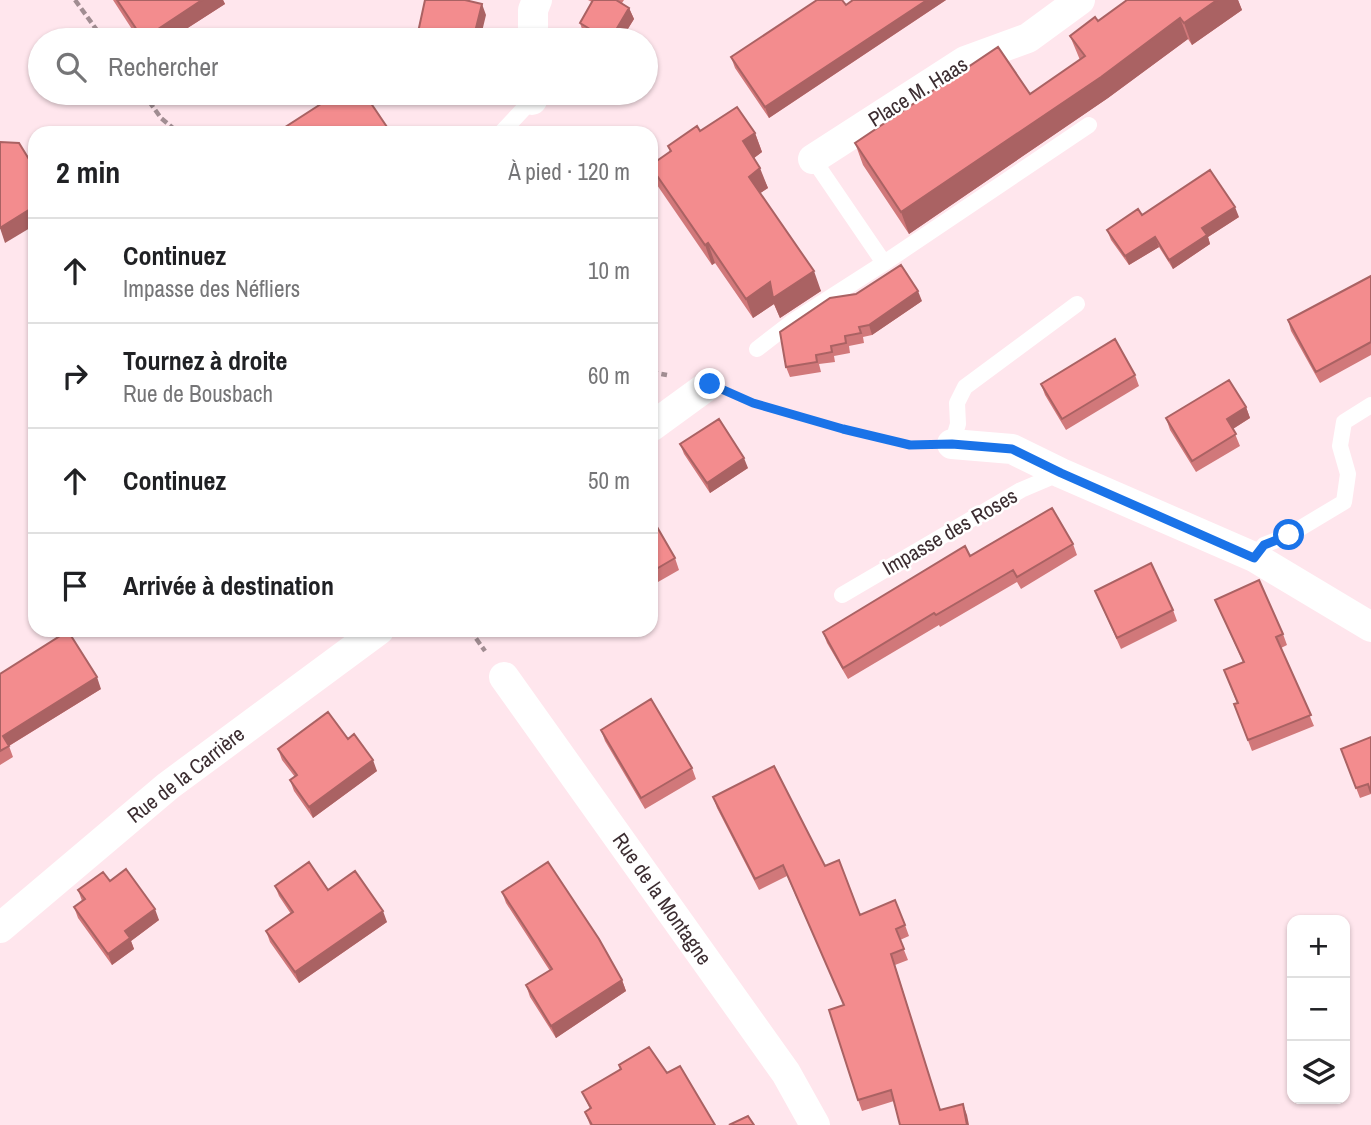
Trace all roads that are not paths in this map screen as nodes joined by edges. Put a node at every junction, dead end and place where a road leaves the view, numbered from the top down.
1 (537, 0) edge
2 (1080, 0) edge
3 (533, 28) edge
4 (524, 105) edge
5 (1089, 125) dead end
6 (507, 126) edge
7 (813, 159) joint
8 (884, 263) junction
9 (1077, 304) dead end
10 (757, 349) dead end
11 (710, 384) road end
12 (1371, 405) edge
13 (658, 423) edge
14 (952, 444) joint
15 (1061, 473) junction
16 (1254, 558) junction
17 (842, 596) dead end
18 (1371, 626) edge
19 (370, 637) edge
20 (504, 677) dead end
21 (0, 928) edge
22 (815, 1125) edge

1 - 3 street
2 - 7 street, Place M. Haas
4 - 6 lane
5 - 8 lane
7 - 8 lane
8 - 10 lane
9 - 14 lane
11 - 13 street
12 - 16 lane
14 - 15 street
15 - 16 street
15 - 17 lane, Impasse des Roses
16 - 18 street
19 - 21 street, Rue de la Carrière
20 - 22 street, Rue de la Montagne

